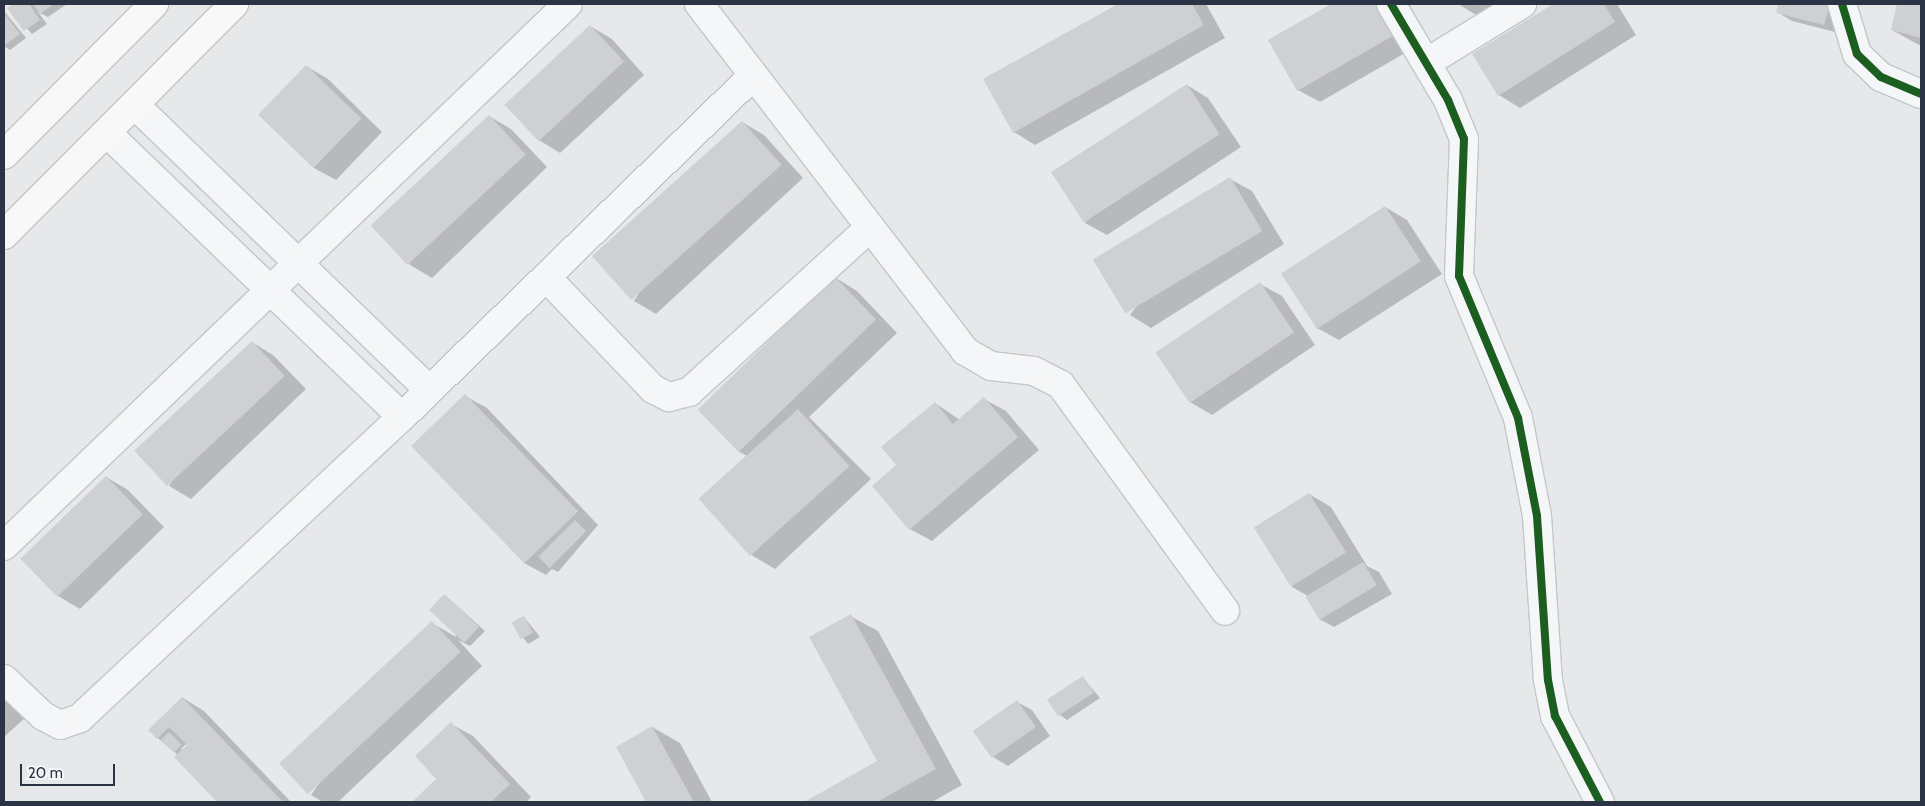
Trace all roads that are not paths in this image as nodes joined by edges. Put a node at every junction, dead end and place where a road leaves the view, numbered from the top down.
1 (154, 4) edge
2 (234, 4) edge
3 (568, 4) edge
4 (699, 4) edge
5 (1391, 4) edge
6 (1522, 4) edge
7 (1842, 4) edge
8 (1426, 63) junction
9 (752, 78) junction
10 (1921, 94) edge
11 (135, 105) junction
12 (107, 133) junction
13 (4, 155) edge
14 (869, 228) junction
15 (4, 235) edge
16 (298, 264) junction
17 (546, 276) junction
18 (272, 292) junction
19 (429, 390) junction
20 (402, 416) junction
21 (4, 546) edge
22 (1225, 611) dead end
23 (4, 679) edge
24 (1600, 802) edge

1 - 13 main road
2 - 11 main road
3 - 16 street
4 - 9 street
5 - 8 street
6 - 8 street
7 - 10 street
8 - 24 street
9 - 14 street
9 - 17 street
11 - 12 main road
11 - 16 street
12 - 15 main road
12 - 18 street
14 - 17 street
14 - 22 street
16 - 18 street
16 - 19 street
17 - 19 street
18 - 20 street
18 - 21 street
19 - 20 street
20 - 23 street

